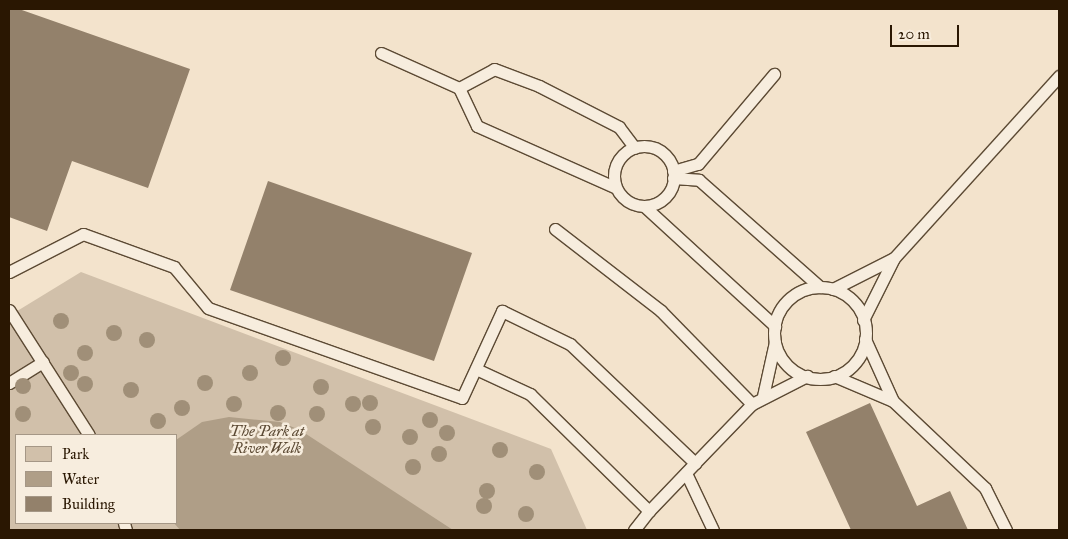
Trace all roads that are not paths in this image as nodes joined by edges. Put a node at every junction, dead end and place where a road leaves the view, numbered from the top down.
1 (381, 53) dead end
2 (774, 74) dead end
3 (1059, 76) edge
4 (459, 88) junction
5 (635, 148) junction
6 (673, 175) junction
7 (616, 188) junction
8 (644, 206) junction
9 (555, 229) dead end
10 (894, 258) junction
11 (9, 272) edge
12 (820, 287) junction
13 (833, 289) junction
14 (9, 310) edge
15 (864, 320) junction
16 (774, 326) junction
17 (865, 339) junction
18 (775, 341) junction
19 (43, 362) junction
20 (476, 369) junction
21 (806, 376) junction
22 (834, 376) junction
23 (9, 383) edge
24 (763, 396) junction
25 (894, 401) junction
26 (752, 404) junction
27 (88, 434) edge
28 (695, 463) junction
29 (686, 473) junction
30 (649, 511) junction
31 (634, 530) edge
32 (713, 530) edge
33 (1006, 530) edge

1 - 4 lane
2 - 6 lane
3 - 10 lane
4 - 5 lane
4 - 7 lane
5 - 6 lane
5 - 7 lane
6 - 8 lane
6 - 12 lane
7 - 8 lane
8 - 16 lane
9 - 26 lane
10 - 13 lane
10 - 15 lane
11 - 20 lane
12 - 13 lane
12 - 16 lane
13 - 15 lane
14 - 19 lane
15 - 17 lane
16 - 18 lane
17 - 22 lane
17 - 25 lane
18 - 21 lane
18 - 24 lane
19 - 23 lane
19 - 27 lane
20 - 28 lane
20 - 30 lane
21 - 22 lane
21 - 24 lane
22 - 25 lane
24 - 26 lane
25 - 33 lane
26 - 28 lane
28 - 29 lane
29 - 30 lane
29 - 32 lane
30 - 31 lane

